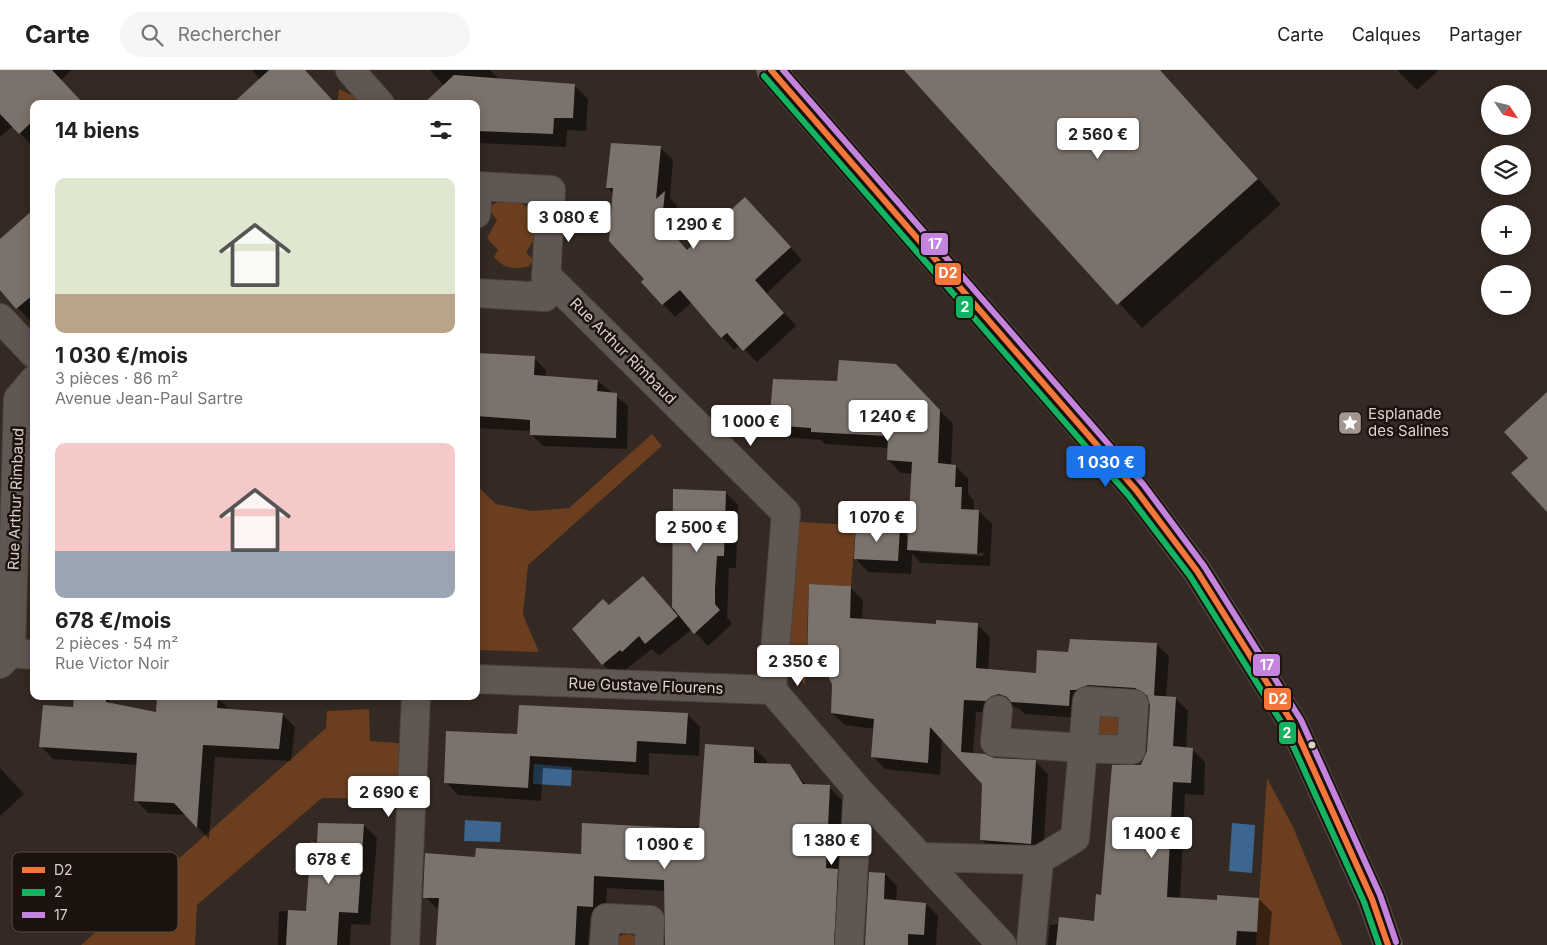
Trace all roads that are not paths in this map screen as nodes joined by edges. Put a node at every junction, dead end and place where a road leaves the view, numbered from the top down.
1 (350, 70) edge
2 (771, 70) edge
3 (376, 100) edge
4 (480, 186) edge
5 (546, 275) junction
6 (480, 293) edge
7 (0, 318) edge
8 (30, 350) edge
9 (30, 384) edge
10 (15, 657) edge
11 (480, 679) edge
12 (772, 690) junction
13 (416, 700) edge
14 (998, 710) dead end
15 (858, 790) junction
16 (922, 858) junction
17 (1040, 860) junction
18 (405, 945) edge
19 (604, 945) edge
20 (649, 945) edge
21 (849, 945) edge
22 (1002, 945) edge
23 (1031, 945) edge
24 (1388, 945) edge

1 - 3 street
2 - 24 main road
4 - 5 street
5 - 6 street
5 - 12 street, Rue Arthur Rimbaud
7 - 8 street
9 - 10 street, Rue Arthur Rimbaud
11 - 12 street, Rue Gustave Flourens
12 - 15 street
13 - 18 street
14 - 17 street
15 - 16 street
15 - 21 street
16 - 17 street
16 - 22 street
17 - 23 street
19 - 20 street

